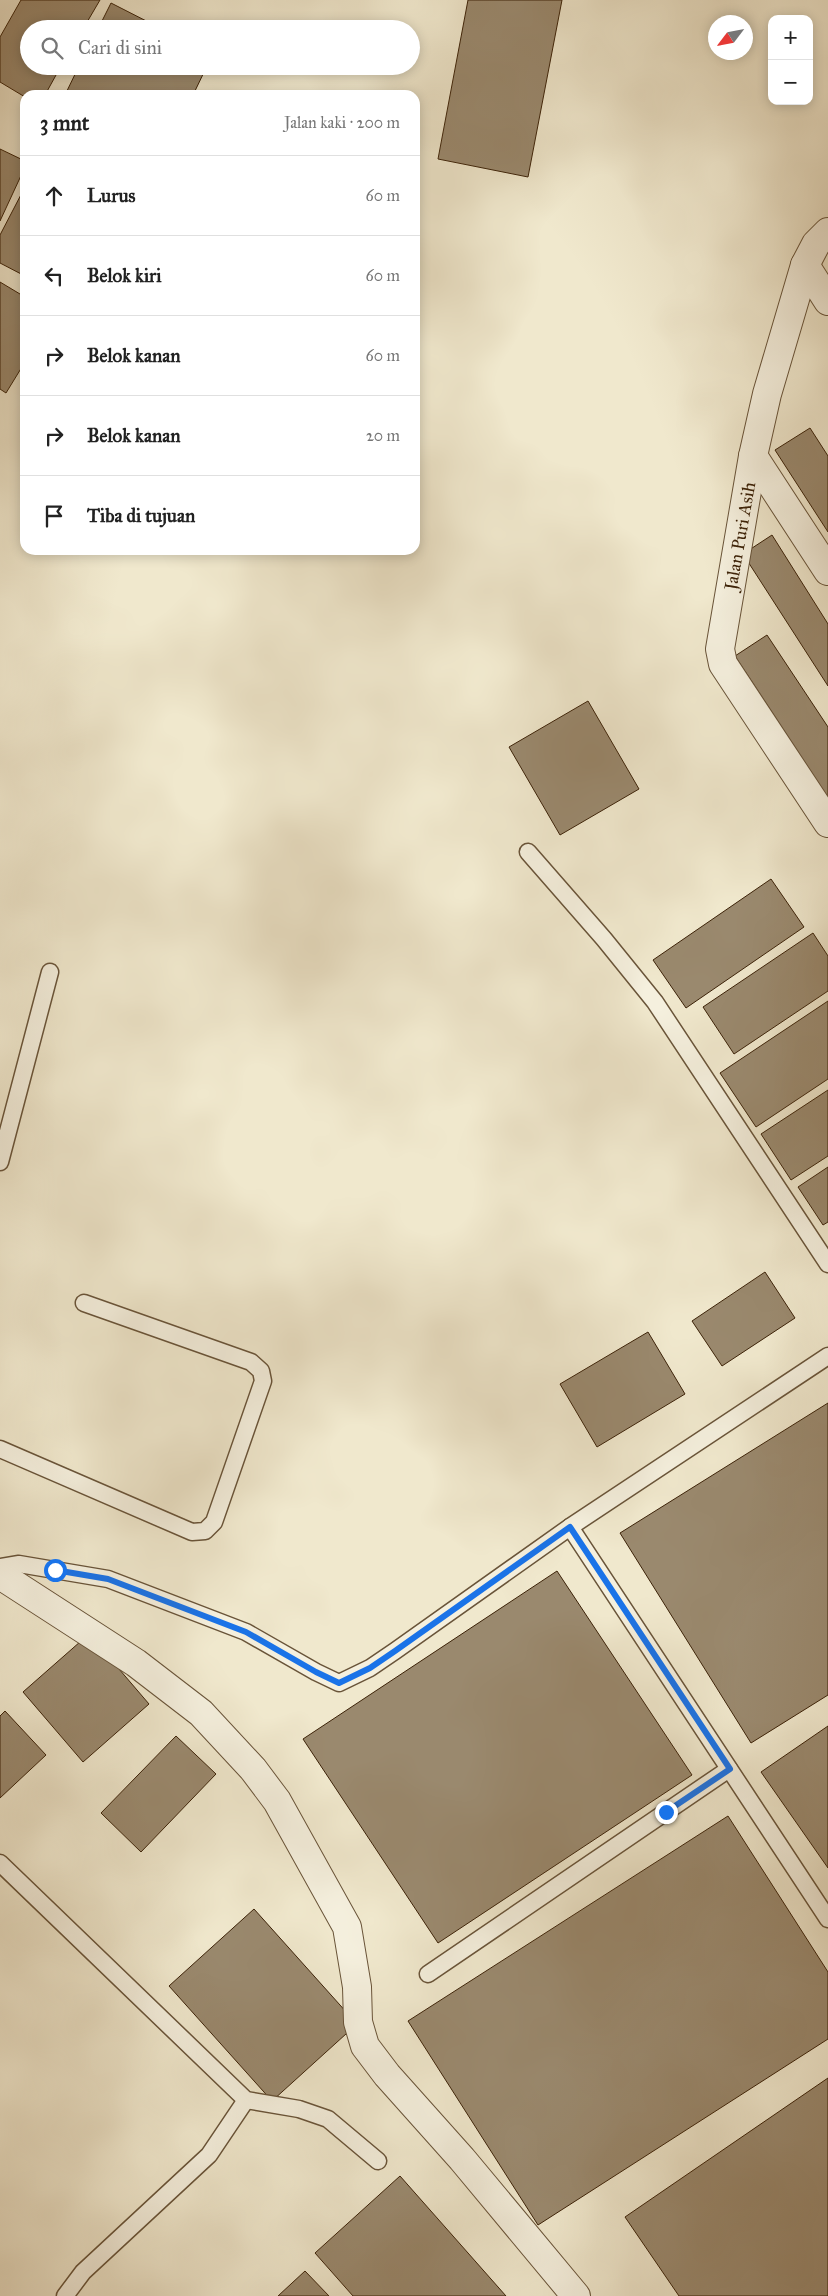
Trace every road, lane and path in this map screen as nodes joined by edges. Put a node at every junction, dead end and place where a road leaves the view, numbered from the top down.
1 (828, 232) edge
2 (804, 265) junction
3 (828, 301) edge
4 (753, 456) junction
5 (828, 570) edge
6 (828, 823) edge
7 (528, 852) dead end
8 (50, 972) dead end
9 (0, 1162) edge
10 (828, 1264) edge
11 (84, 1303) dead end
12 (828, 1356) edge
13 (0, 1449) edge
14 (570, 1527) junction
15 (0, 1567) edge
16 (0, 1575) edge
17 (730, 1769) junction
18 (0, 1863) edge
19 (828, 1919) edge
20 (428, 1974) dead end
21 (246, 2100) junction
22 (378, 2162) dead end
23 (65, 2296) edge
24 (576, 2296) edge

1 - 2 street, Jalan Puri Asih
2 - 3 street
2 - 4 street, Jalan Puri Asih
4 - 5 street
4 - 6 street, Jalan Puri Asih
7 - 10 lane
8 - 9 lane
11 - 13 lane
12 - 14 lane
14 - 15 lane
14 - 17 lane
16 - 24 street
17 - 19 lane
17 - 20 lane
18 - 21 lane
21 - 22 lane
21 - 23 lane

